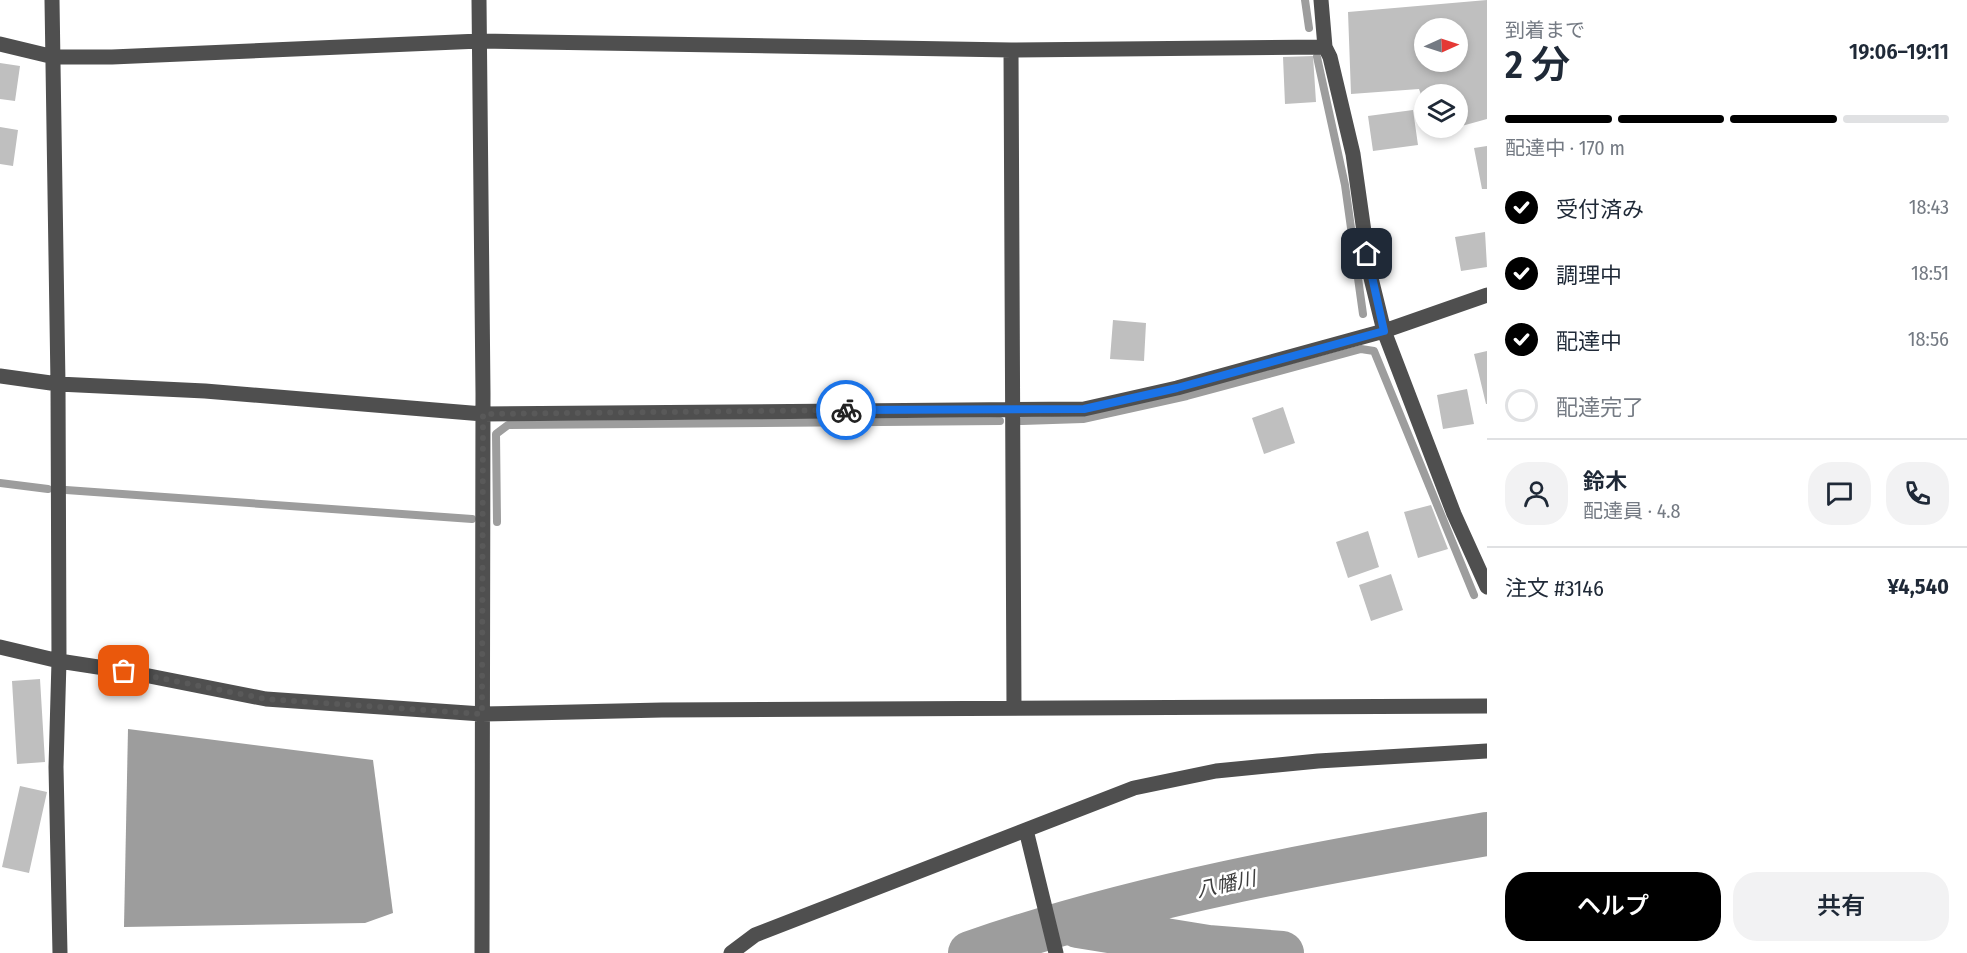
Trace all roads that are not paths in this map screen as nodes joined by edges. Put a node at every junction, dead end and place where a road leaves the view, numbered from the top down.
1 (52, 0) edge
2 (479, 0) edge
3 (1321, 0) edge
4 (480, 41) junction
5 (0, 44) edge
6 (1325, 47) junction
7 (1011, 50) junction
8 (54, 57) junction
9 (1487, 295) edge
10 (1384, 331) junction
11 (0, 376) edge
12 (58, 384) junction
13 (1012, 409) junction
14 (483, 414) junction
15 (1487, 587) edge
16 (0, 647) edge
17 (59, 661) junction
18 (1487, 706) edge
19 (1014, 708) junction
20 (482, 714) junction
21 (1487, 751) edge
22 (1026, 830) junction
23 (60, 953) edge
24 (482, 953) edge
25 (731, 953) edge
26 (1056, 953) edge

1 - 8 street
2 - 4 street
3 - 6 street
4 - 7 street
4 - 8 street
4 - 14 street
5 - 8 street
6 - 7 street
6 - 10 street
7 - 13 street
8 - 12 street
9 - 10 street
10 - 13 street
10 - 15 street
11 - 12 street
12 - 14 street
12 - 17 street
13 - 14 street
13 - 19 street
14 - 20 street
16 - 17 street
17 - 20 street
17 - 23 street
18 - 19 street
19 - 20 street
20 - 24 street
21 - 22 street
22 - 25 street
22 - 26 street

